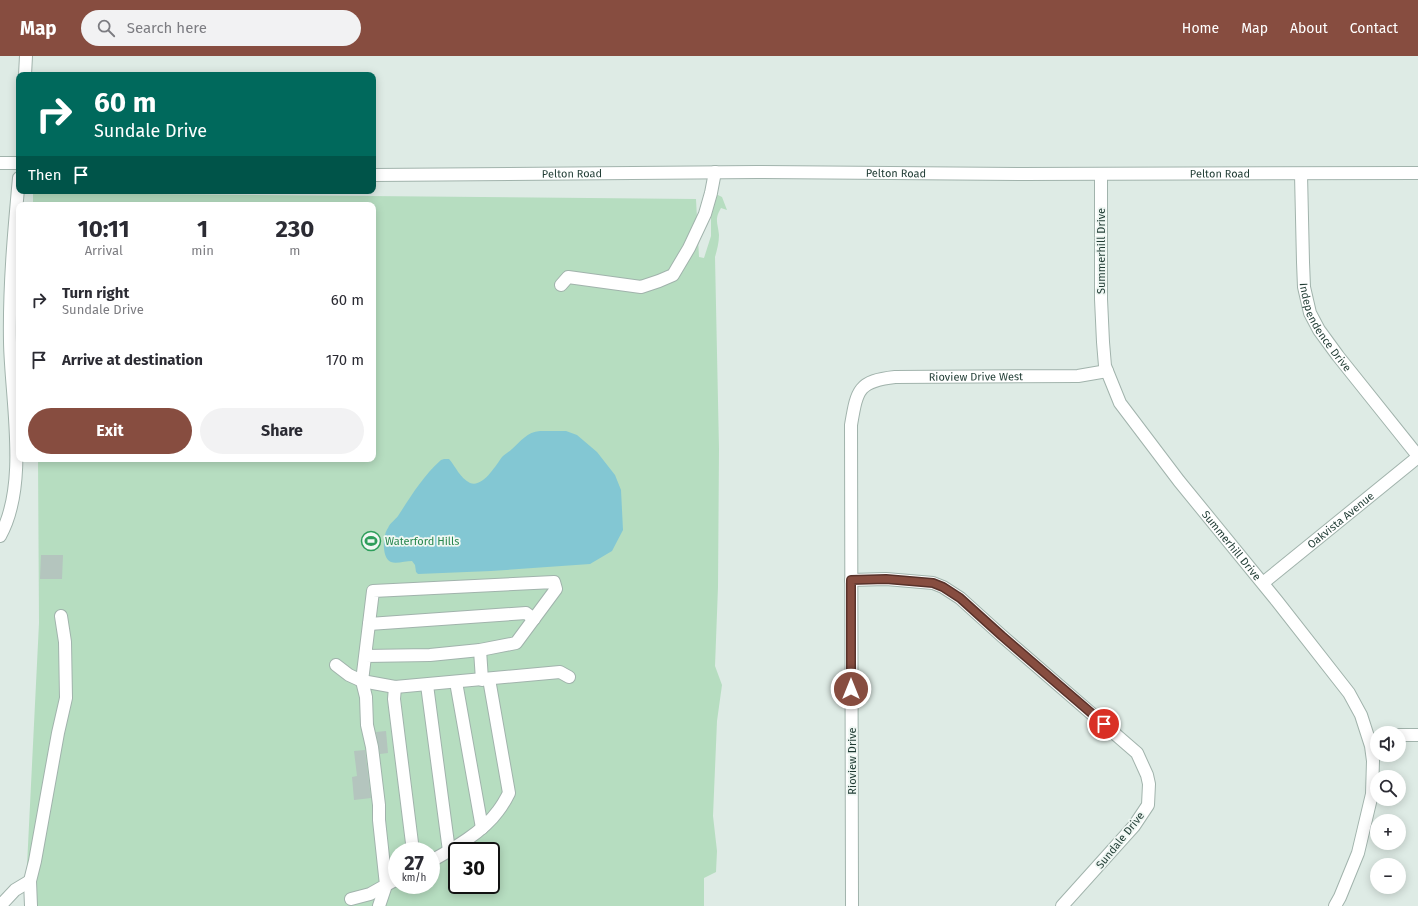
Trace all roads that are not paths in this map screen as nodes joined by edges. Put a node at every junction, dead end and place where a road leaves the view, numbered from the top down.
1 (26, 56) edge
2 (25, 72) edge
3 (0, 163) edge
4 (16, 163) edge
5 (715, 172) junction
6 (1418, 173) edge
7 (1101, 174) junction
8 (1301, 174) junction
9 (376, 175) edge
10 (16, 214) edge
11 (561, 285) dead end
12 (1107, 371) junction
13 (855, 400) joint
14 (16, 454) edge
15 (16, 454) edge
16 (1418, 456) edge
17 (0, 536) edge
18 (851, 580) junction
19 (1263, 583) junction
20 (61, 616) dead end
21 (534, 619) junction
22 (369, 624) junction
23 (480, 650) junction
24 (365, 656) junction
25 (336, 665) dead end
26 (569, 677) dead end
27 (486, 679) junction
28 (362, 681) junction
29 (456, 682) junction
30 (427, 685) junction
31 (395, 687) junction
32 (1370, 734) edge
33 (1406, 735) edge
34 (1418, 735) edge
35 (1373, 762) edge
36 (482, 828) junction
37 (412, 842) edge
38 (462, 842) edge
39 (448, 843) edge
40 (30, 881) junction
41 (386, 885) junction
42 (351, 899) dead end
43 (0, 906) edge
44 (31, 906) edge
45 (379, 906) edge
46 (852, 906) edge
47 (1062, 906) edge
48 (1334, 906) edge

1 - 2 street
3 - 4 street
5 - 7 street, Pelton Road
5 - 9 street, Pelton Road
5 - 11 street
6 - 8 street, Pelton Road
7 - 8 street, Pelton Road
7 - 12 street, Summerhill Drive
8 - 16 street, Independence Drive
10 - 15 street
12 - 13 street, Rioview Drive West
12 - 19 street, Summerhill Drive
13 - 18 street, Rioview Drive
14 - 17 street
16 - 19 street, Oakvista Avenue
18 - 46 street, Rioview Drive
18 - 47 street, Sundale Drive
19 - 32 street, Summerhill Drive
20 - 40 street
21 - 22 street
21 - 22 street
21 - 23 street
22 - 24 street
23 - 24 street
23 - 27 street
24 - 28 street
25 - 28 street
26 - 27 street
27 - 29 street
27 - 36 street
28 - 31 street
28 - 41 street
29 - 30 street
29 - 36 street
30 - 31 street
30 - 39 street
31 - 37 street
33 - 34 street
35 - 48 street, Summerhill Drive
36 - 38 street
40 - 43 street
40 - 44 street
41 - 42 street
41 - 45 street

